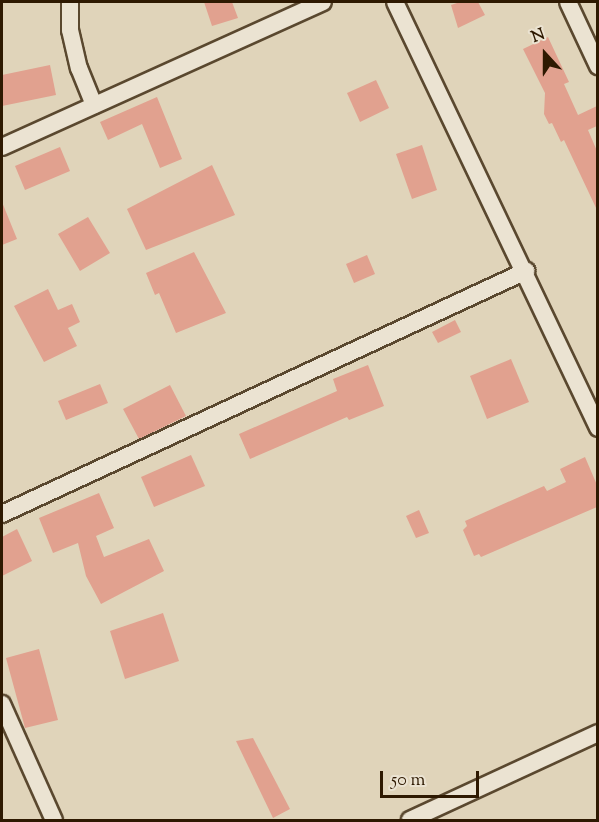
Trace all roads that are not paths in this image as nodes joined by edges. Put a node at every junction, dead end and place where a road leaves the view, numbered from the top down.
1 (70, 2) edge
2 (323, 2) edge
3 (395, 2) edge
4 (568, 2) edge
5 (597, 66) edge
6 (94, 105) junction
7 (2, 147) edge
8 (526, 271) junction
9 (597, 429) edge
10 (2, 514) edge
11 (2, 704) edge
12 (597, 734) edge
13 (54, 820) edge
14 (410, 820) edge

1 - 6 street
2 - 6 street
3 - 8 street
4 - 5 street
6 - 7 street
8 - 9 street
8 - 10 street
11 - 13 street
12 - 14 street

